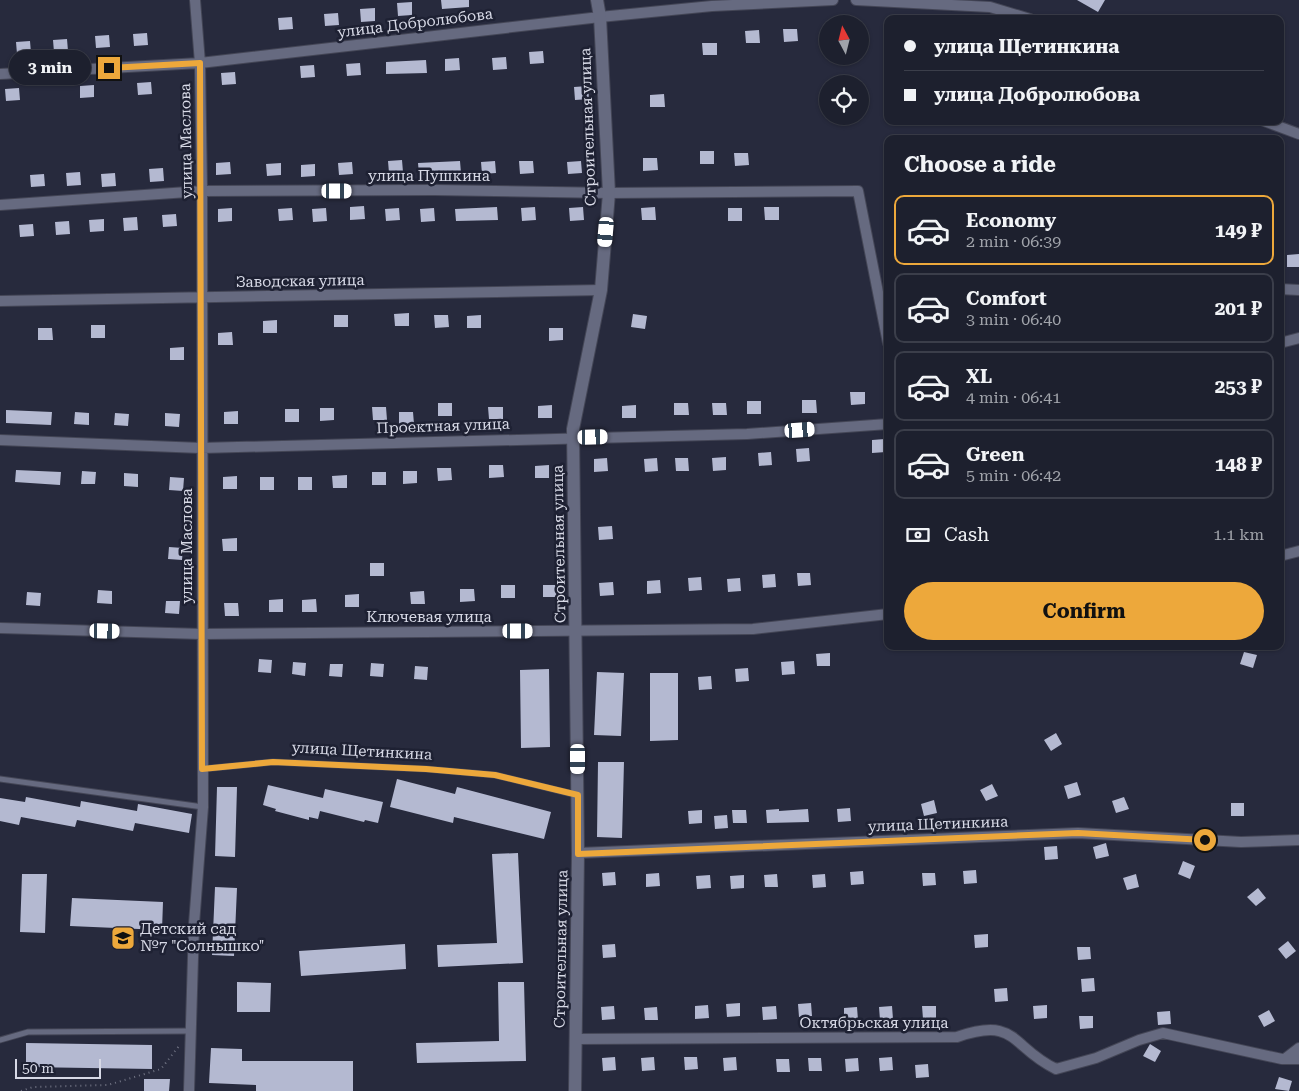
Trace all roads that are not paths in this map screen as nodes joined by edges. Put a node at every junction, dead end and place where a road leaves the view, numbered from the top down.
1 (195, 0) edge
2 (597, 0) edge
3 (833, 0) edge
4 (856, 0) edge
5 (1017, 15) edge
6 (600, 17) junction
7 (200, 63) junction
8 (0, 74) edge
9 (1275, 125) edge
10 (1299, 134) edge
11 (202, 191) junction
12 (609, 193) junction
13 (0, 205) edge
14 (1284, 289) edge
15 (601, 290) junction
16 (1299, 290) edge
17 (202, 298) junction
18 (0, 301) edge
19 (884, 323) edge
20 (1299, 338) edge
21 (1284, 342) edge
22 (884, 424) edge
23 (574, 438) junction
24 (0, 440) edge
25 (201, 448) junction
26 (1299, 552) edge
27 (1284, 555) edge
28 (884, 614) edge
29 (0, 628) edge
30 (577, 631) junction
31 (202, 634) junction
32 (202, 769) junction
33 (0, 779) edge
34 (578, 795) junction
35 (203, 807) junction
36 (1299, 840) edge
37 (578, 854) junction
38 (191, 1031) junction
39 (576, 1038) junction
40 (0, 1040) edge
41 (1299, 1048) edge
42 (1282, 1059) junction
43 (1299, 1059) edge
44 (189, 1091) edge
45 (575, 1091) edge

1 - 7 street, улица Маслова
2 - 6 street, Строительная улица
3 - 6 street, улица Добролюбова
4 - 5 street
6 - 7 street, улица Добролюбова
6 - 12 street, Строительная улица
7 - 8 street, улица Добролюбова
7 - 11 street, улица Маслова
9 - 10 street
11 - 12 street, улица Пушкина
11 - 13 street, улица Пушкина
11 - 17 street, улица Маслова
12 - 15 street, Строительная улица
12 - 19 street, улица Пушкина
14 - 16 street
15 - 17 street, Заводская улица
15 - 23 street, Строительная улица
17 - 18 street, Заводская улица
17 - 25 street, улица Маслова
20 - 21 street
22 - 23 street, Проектная улица
23 - 25 street, Проектная улица
23 - 30 street, Строительная улица
24 - 25 street, Проектная улица
25 - 31 street, улица Маслова
26 - 27 street
28 - 30 street, Ключевая улица
29 - 31 street, Ключевая улица
30 - 31 street, Ключевая улица
30 - 34 street, Строительная улица
31 - 32 street, улица Маслова
32 - 34 lane, улица Щетинкина
32 - 35 street, улица Маслова
33 - 35 lane
34 - 37 street, Строительная улица
35 - 38 street, улица Маслова
36 - 37 street, улица Щетинкина
37 - 39 street, Строительная улица
38 - 40 lane
38 - 44 street, улица Маслова
39 - 42 street, Октябрьская улица
39 - 45 street, Строительная улица
41 - 42 street
42 - 43 street, Октябрьская улица

